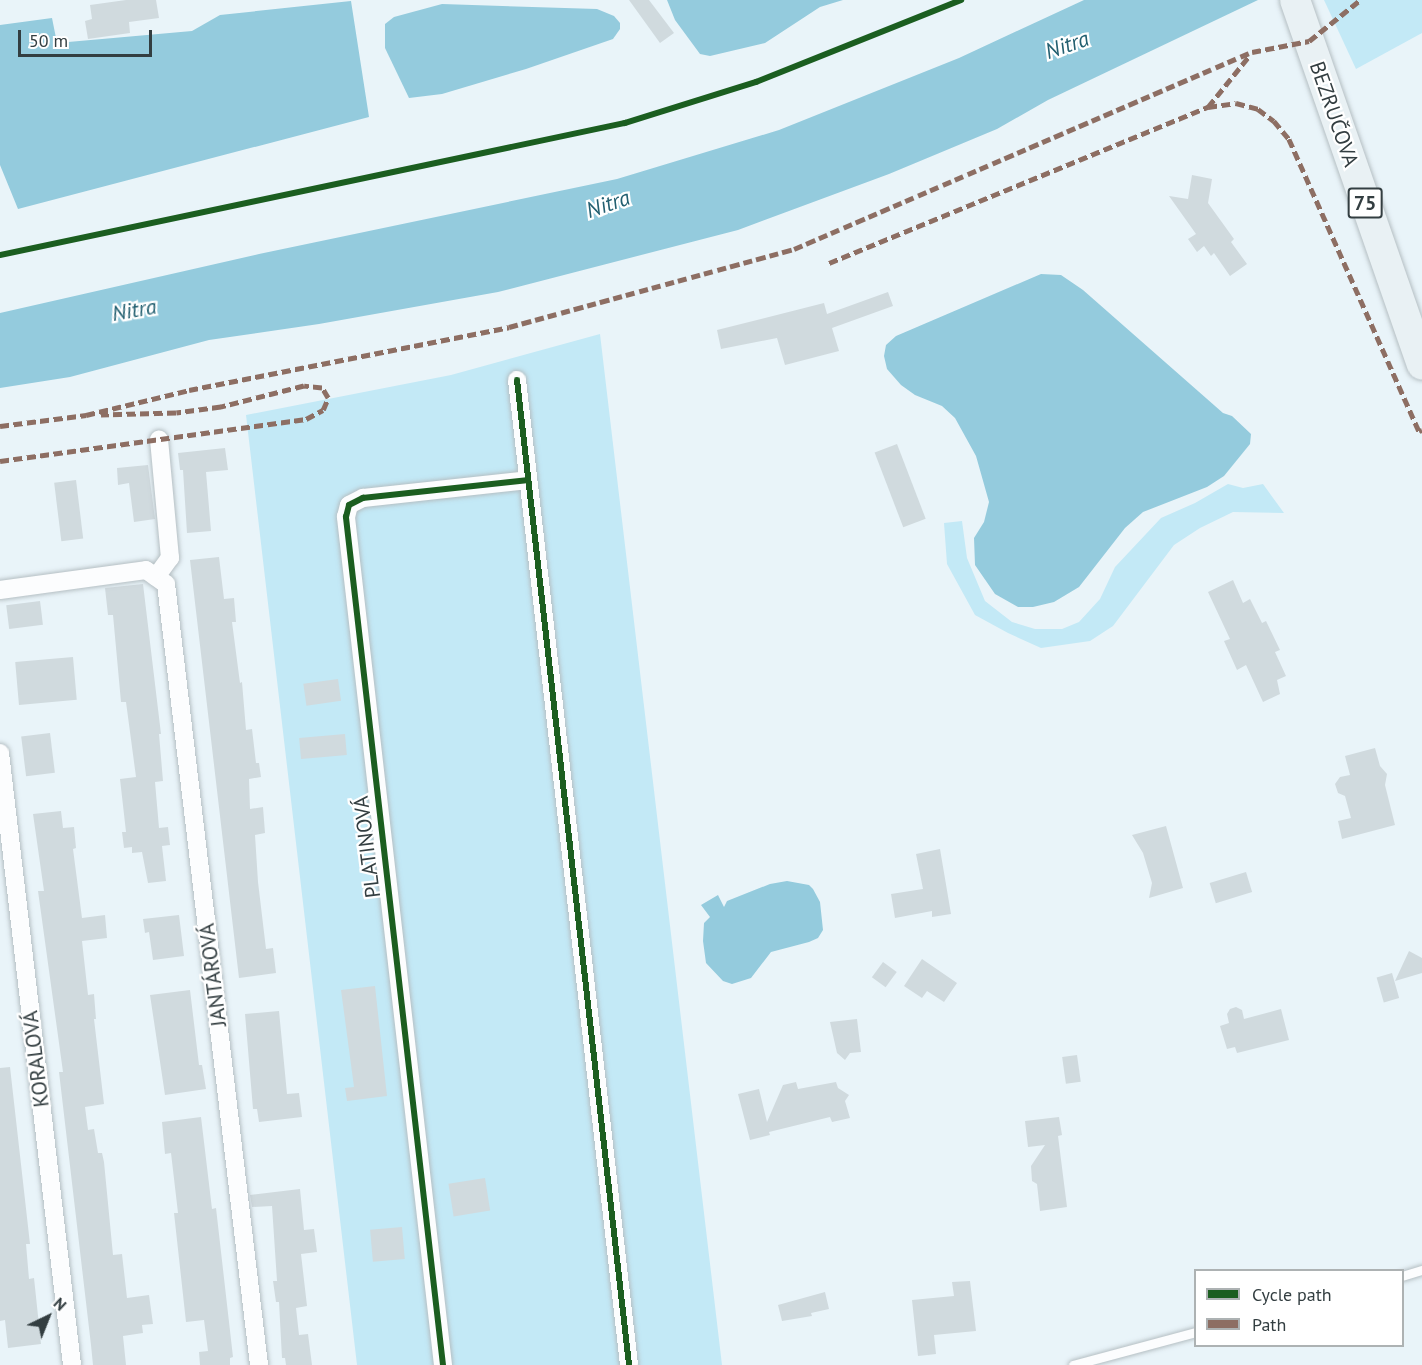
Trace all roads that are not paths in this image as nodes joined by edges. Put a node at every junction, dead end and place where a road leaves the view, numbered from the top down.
1 (1299, 12) edge
2 (1422, 364) edge
3 (517, 380) dead end
4 (159, 440) dead end
5 (528, 480) junction
6 (161, 580) junction
7 (0, 590) edge
8 (0, 753) edge
9 (1422, 1270) edge
10 (1404, 1275) edge
11 (1194, 1333) edge
12 (72, 1365) edge
13 (259, 1365) edge
14 (443, 1365) edge
15 (629, 1365) edge
16 (1073, 1365) edge

1 - 2 main road, BEZRUČOVA / 75
3 - 5 street
4 - 6 street
5 - 14 street, PLATINOVÁ
5 - 15 street
6 - 7 street
6 - 13 street, JANTÁROVÁ
8 - 12 street, KORALOVÁ
9 - 10 lane
11 - 16 lane

